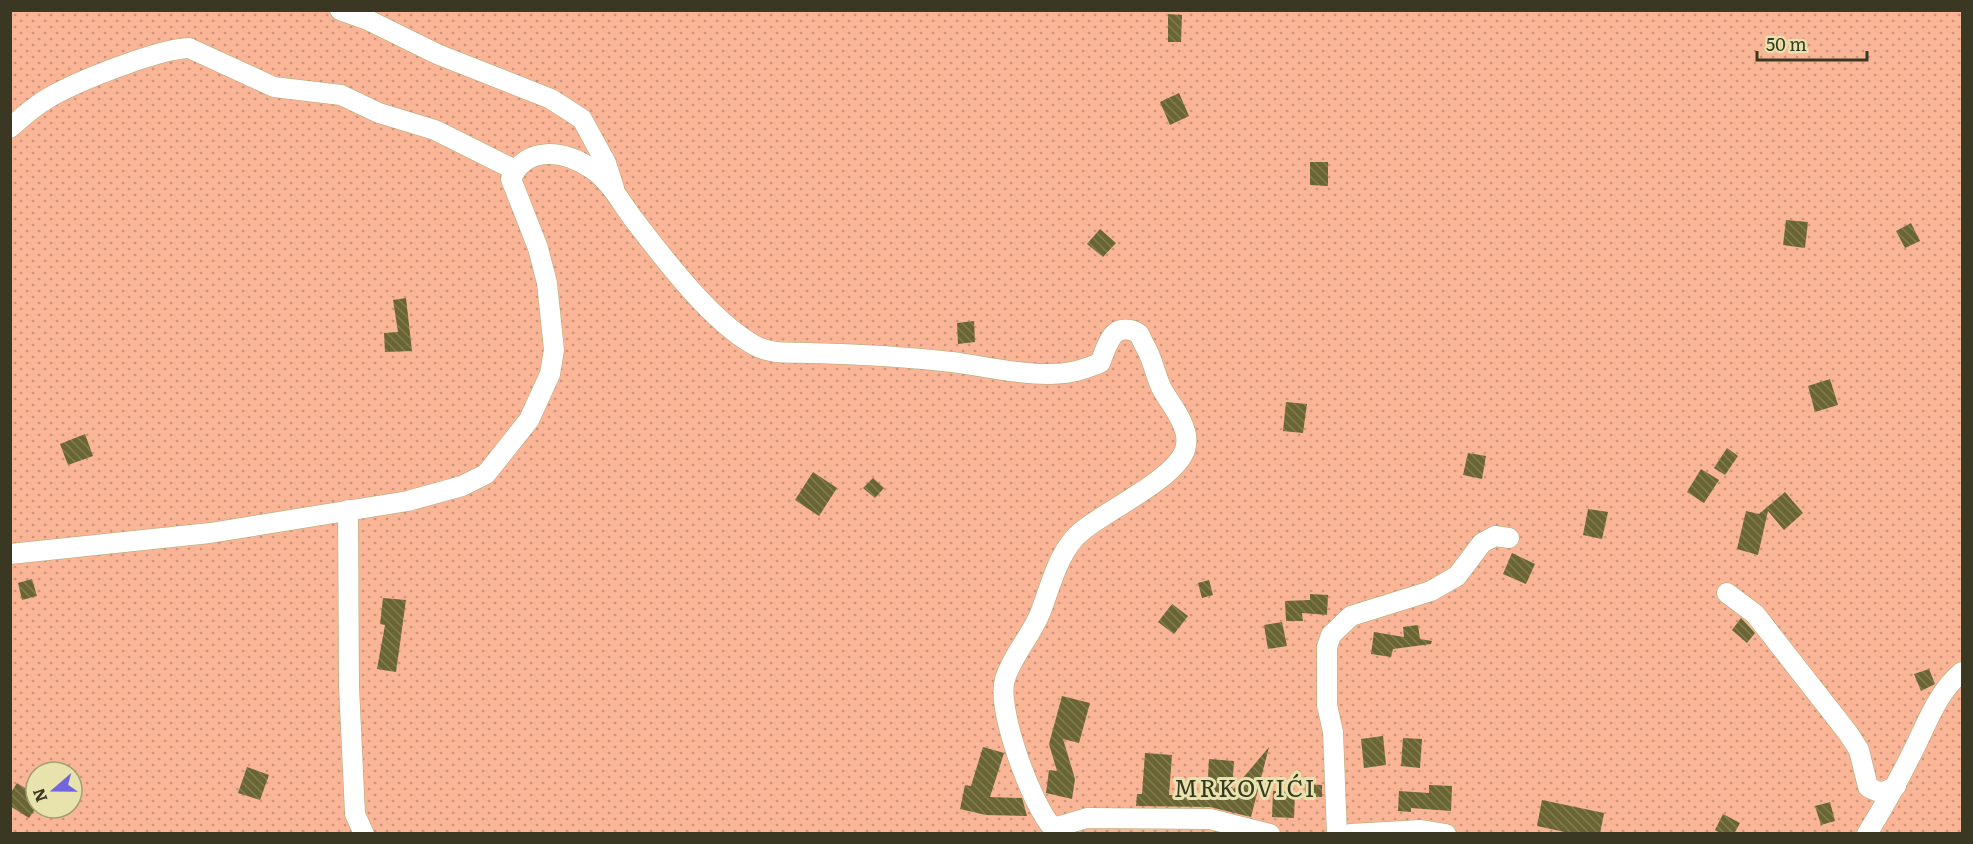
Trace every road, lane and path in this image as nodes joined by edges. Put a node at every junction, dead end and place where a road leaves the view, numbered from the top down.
1 (340, 10) edge
2 (10, 128) edge
3 (515, 170) junction
4 (615, 191) junction
5 (348, 510) junction
6 (1509, 538) dead end
7 (10, 555) edge
8 (1727, 593) dead end
9 (1962, 672) edge
10 (1896, 786) junction
11 (1052, 831) edge
12 (364, 834) edge
13 (1270, 834) edge
14 (1337, 834) edge
15 (1350, 834) edge
16 (1446, 834) edge
17 (1867, 834) edge

1 - 4 street
2 - 3 street
3 - 4 street
3 - 5 street
4 - 11 street
5 - 7 street
5 - 12 street
6 - 14 street
8 - 10 street
9 - 10 street
10 - 17 street
11 - 13 street
15 - 16 street

